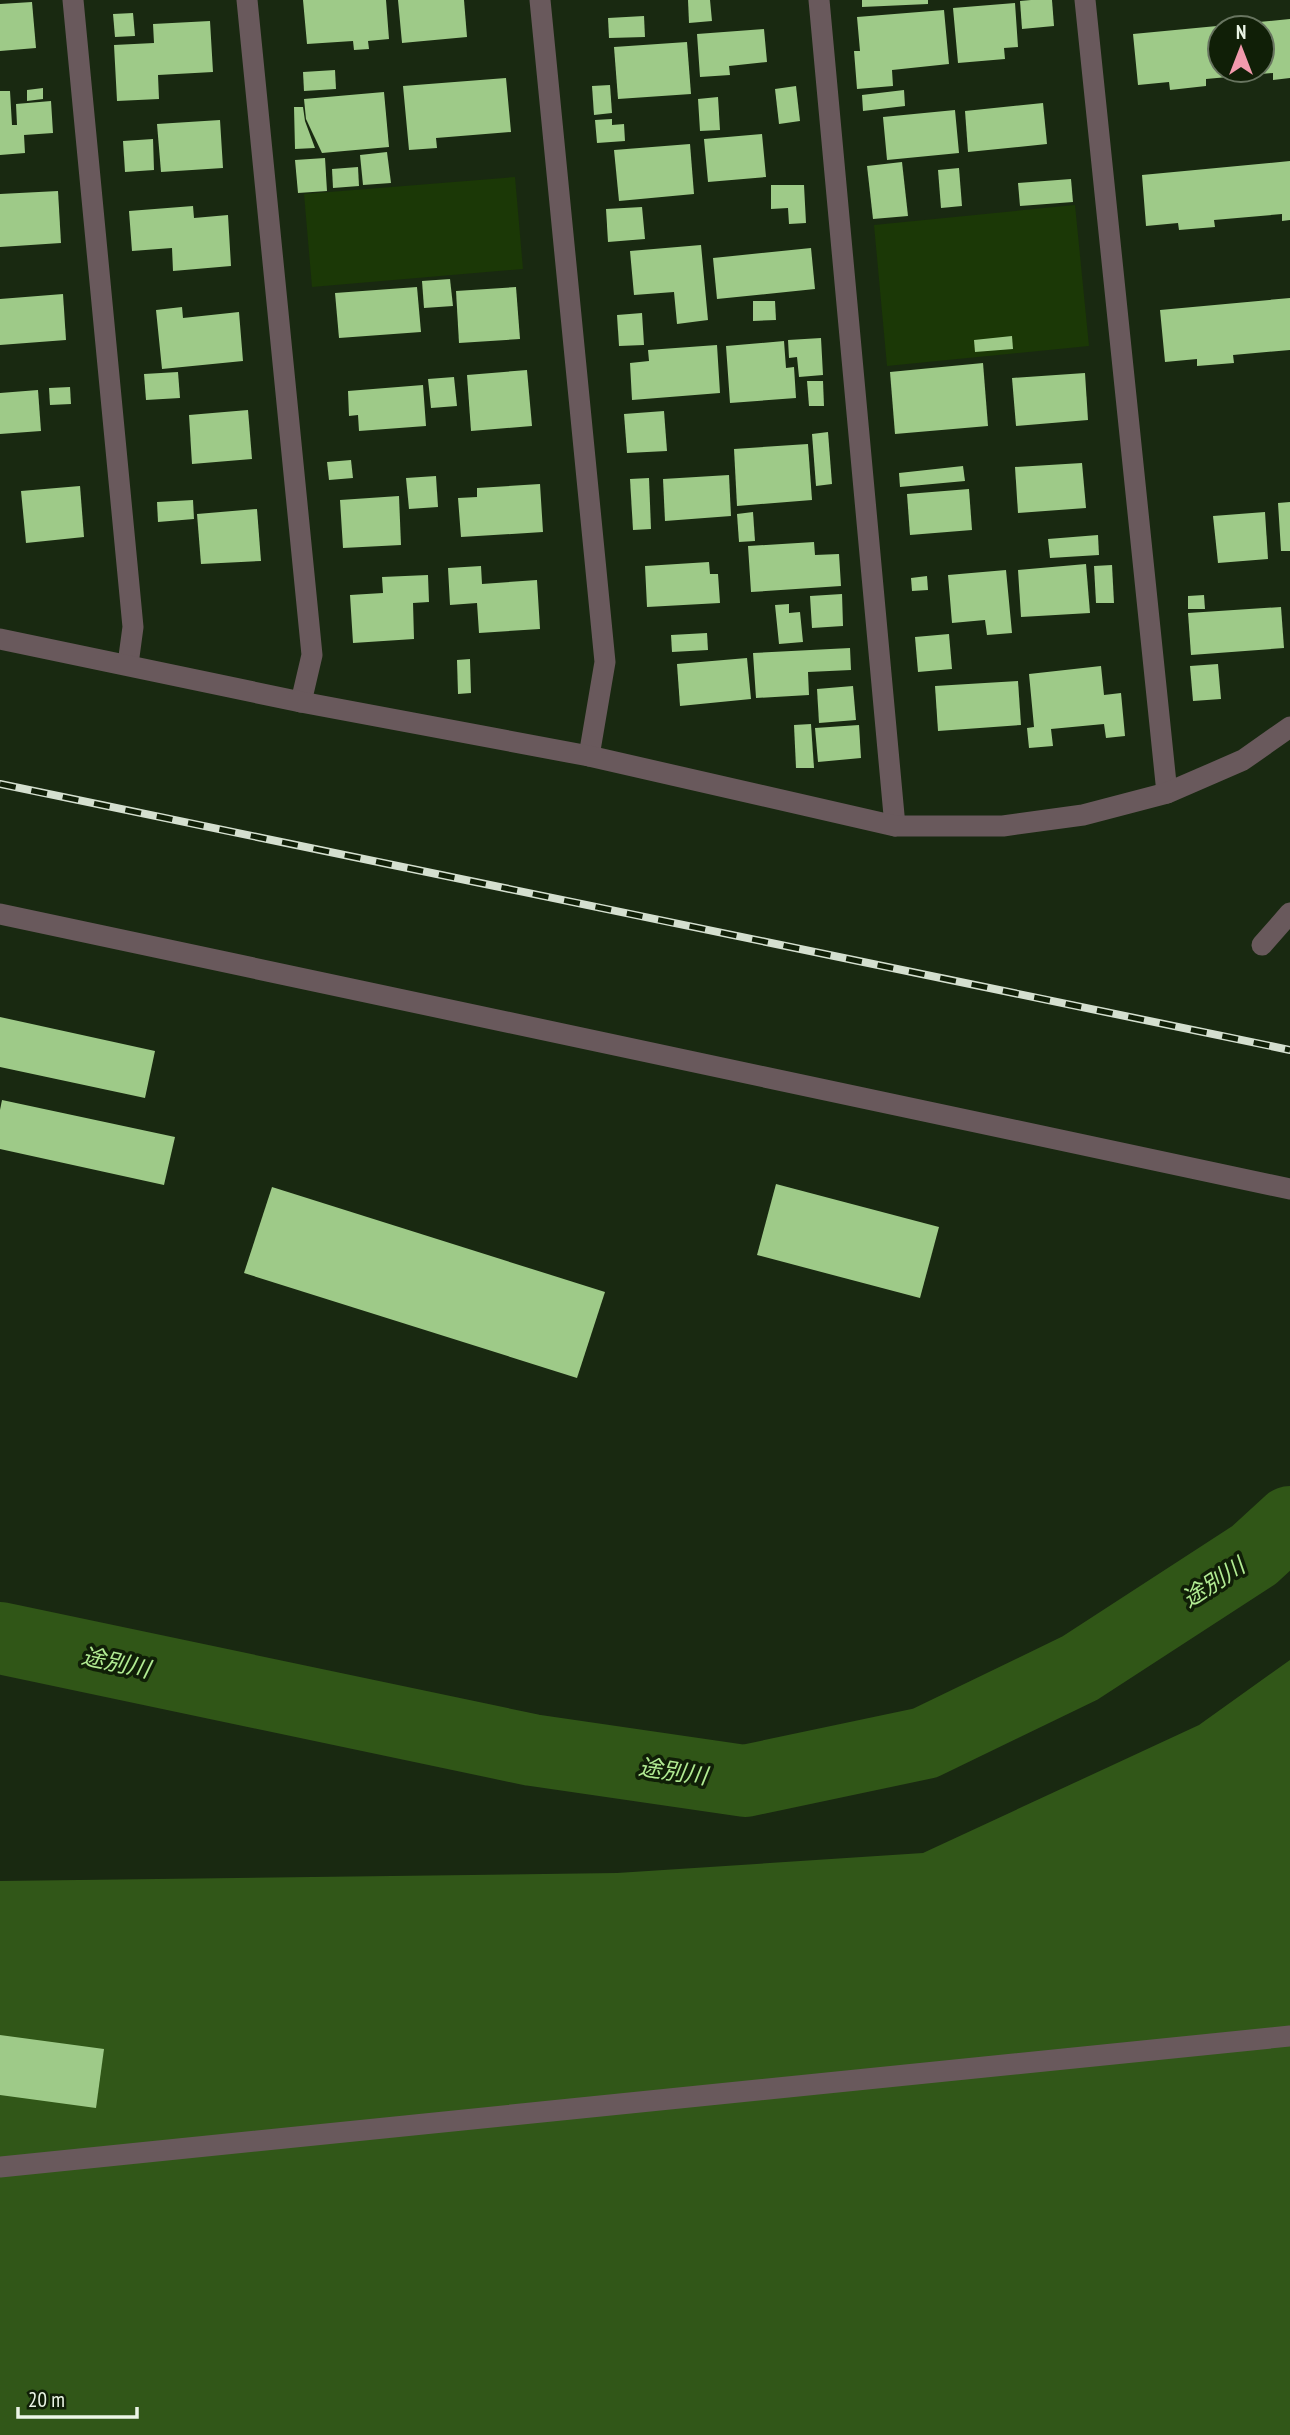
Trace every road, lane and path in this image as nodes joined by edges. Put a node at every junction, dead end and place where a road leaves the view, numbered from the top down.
1 (73, 0) edge
2 (247, 0) edge
3 (540, 0) edge
4 (818, 0) edge
5 (1085, 0) edge
6 (0, 639) edge
7 (128, 664) junction
8 (301, 702) junction
9 (1290, 727) edge
10 (589, 756) junction
11 (1167, 793) junction
12 (895, 826) junction
13 (1290, 913) edge
14 (0, 914) edge
15 (1262, 945) dead end
16 (1290, 1189) edge
17 (1290, 2036) edge
18 (0, 2167) edge

1 - 7 street
2 - 8 street
3 - 10 street
4 - 12 street
5 - 11 street
6 - 7 street
7 - 8 street
8 - 10 street
9 - 11 street
10 - 12 street
11 - 12 street
13 - 15 street
14 - 16 street
17 - 18 street

